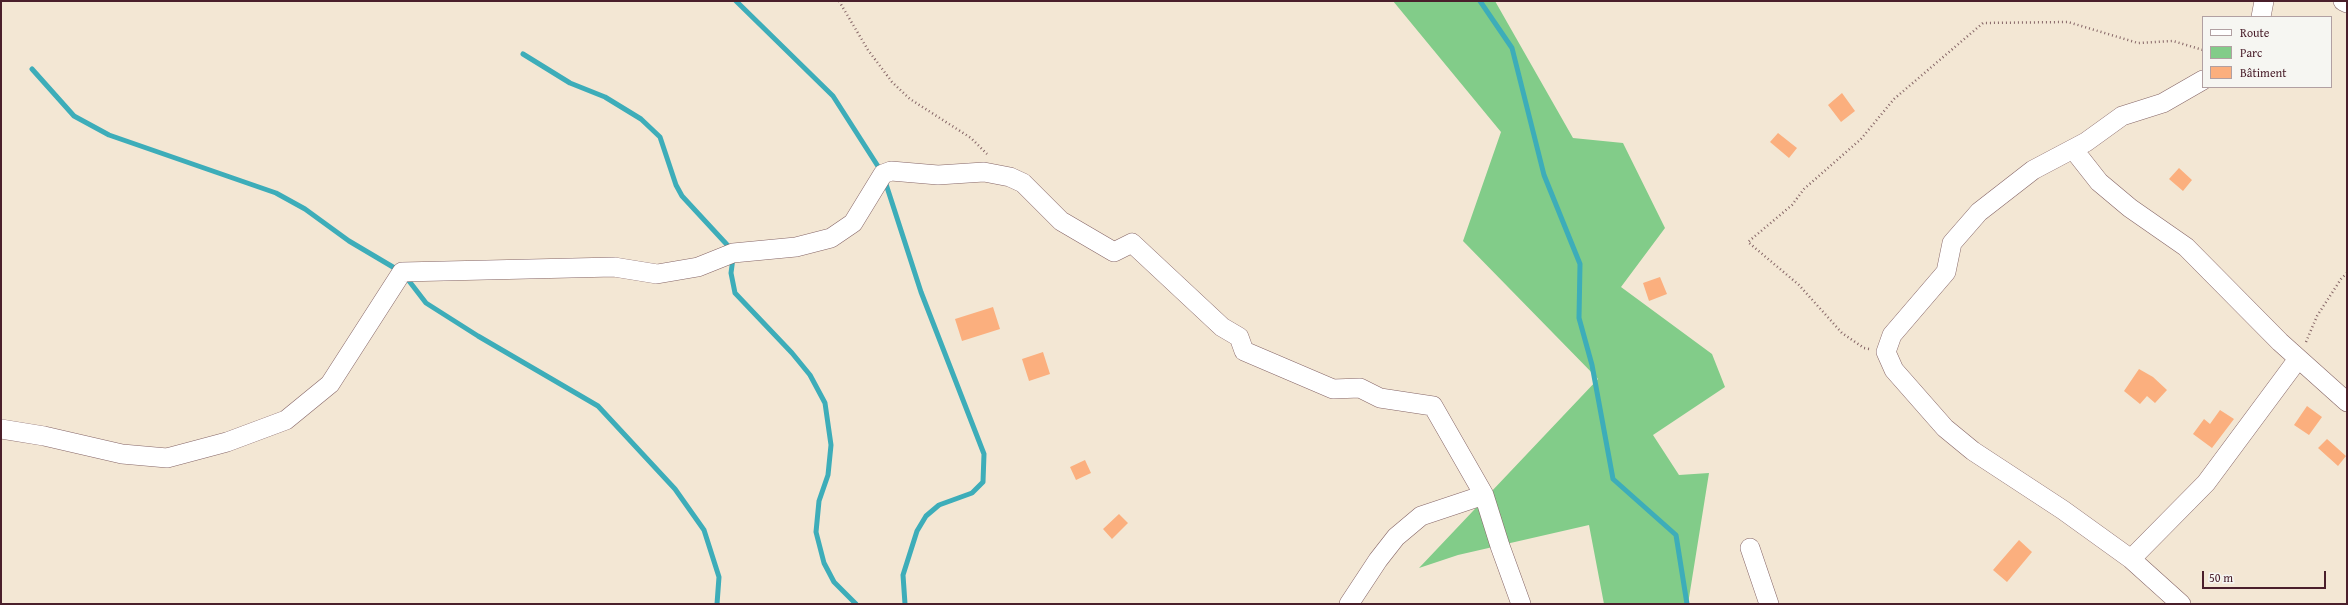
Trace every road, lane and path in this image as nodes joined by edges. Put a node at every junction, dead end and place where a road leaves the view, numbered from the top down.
1 (839, 1) edge
2 (2264, 1) edge
3 (2343, 1) edge
4 (2347, 3) edge
5 (2261, 16) edge
6 (2202, 50) edge
7 (2202, 81) edge
8 (2073, 148) junction
9 (988, 155) dead end
10 (2347, 272) edge
11 (1886, 352) junction
12 (2298, 359) junction
13 (2347, 402) edge
14 (1, 429) edge
15 (1484, 495) junction
16 (1750, 548) dead end
17 (2131, 559) junction
18 (1349, 604) edge
19 (1521, 604) edge
20 (1769, 604) edge
21 (2181, 604) edge

1 - 9 path
2 - 5 street
3 - 4 street
6 - 11 path
7 - 8 street
8 - 11 street
8 - 12 street
10 - 12 path
11 - 17 street
12 - 13 street
12 - 17 street
14 - 15 street
15 - 18 street
15 - 19 street
16 - 20 street
17 - 21 street

